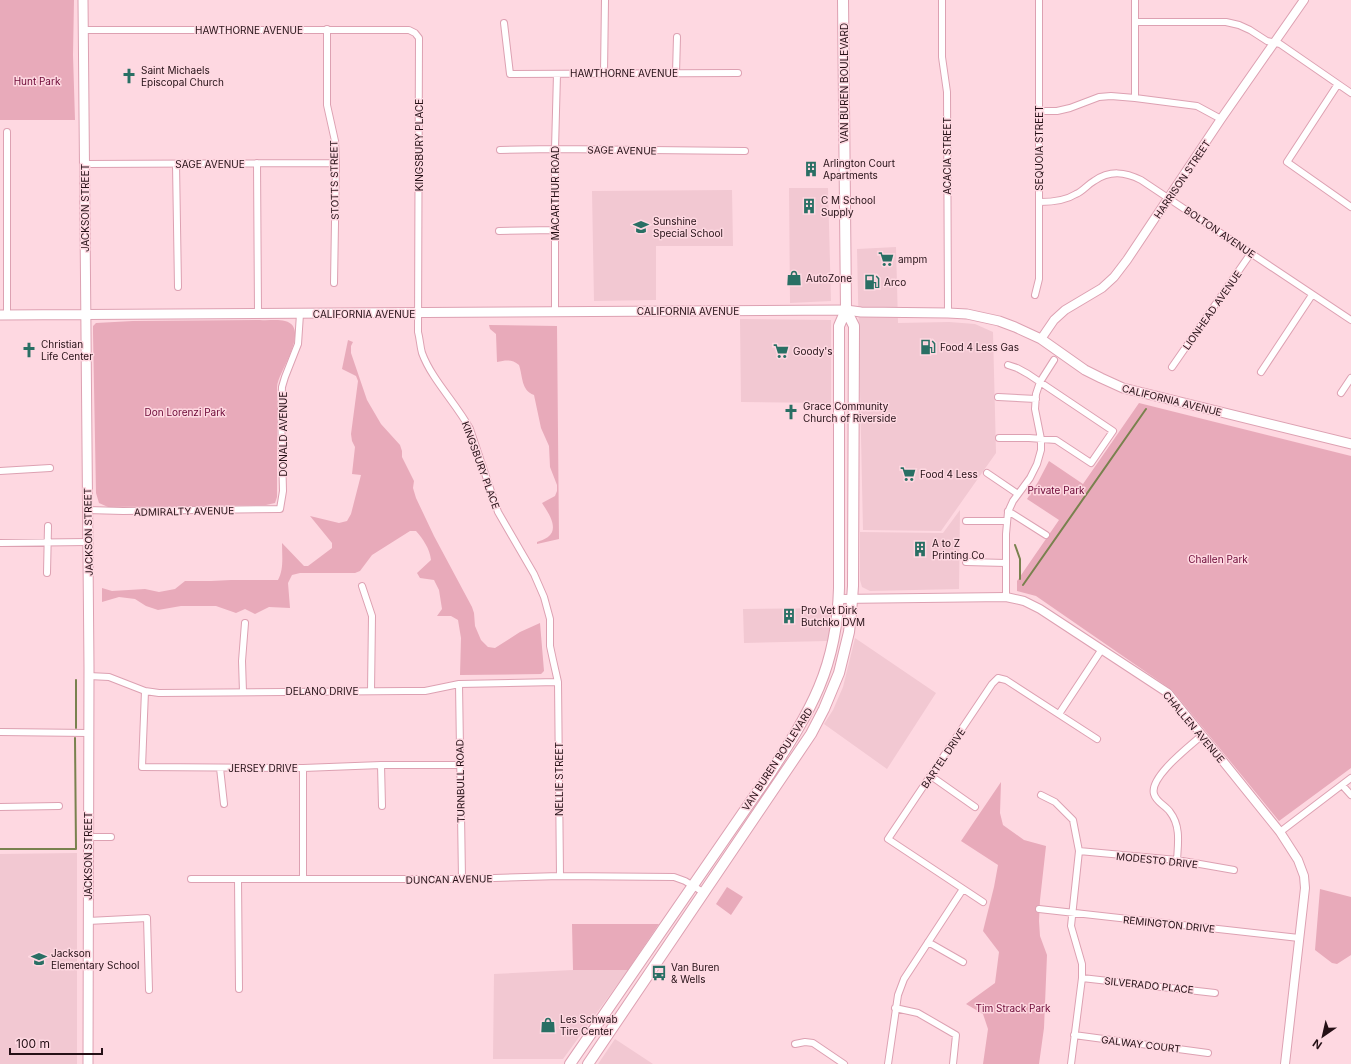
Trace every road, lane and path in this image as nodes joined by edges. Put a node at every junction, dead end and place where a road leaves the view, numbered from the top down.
1 (83, 0) edge
2 (605, 0) edge
3 (843, 0) edge
4 (942, 0) edge
5 (1039, 0) edge
6 (1135, 0) edge
7 (1304, 0) edge
8 (1135, 22) junction
9 (504, 23) dead end
10 (327, 29) junction
11 (83, 30) junction
12 (415, 33) joint
13 (677, 37) dead end
14 (1274, 42) junction
15 (676, 73) junction
16 (738, 73) dead end
17 (558, 74) junction
18 (604, 74) junction
19 (1338, 84) junction
20 (1351, 93) edge
21 (1135, 98) junction
22 (1039, 111) junction
23 (1221, 119) junction
24 (7, 132) dead end
25 (555, 149) junction
26 (500, 150) dead end
27 (745, 151) dead end
28 (257, 163) junction
29 (336, 163) junction
30 (85, 164) junction
31 (176, 164) junction
32 (1169, 198) junction
33 (1040, 202) junction
34 (1351, 207) edge
35 (555, 230) junction
36 (499, 231) dead end
37 (1251, 253) junction
38 (334, 283) dead end
39 (178, 287) dead end
40 (1035, 295) dead end
41 (1312, 295) junction
42 (846, 310) junction
43 (555, 312) junction
44 (258, 313) junction
45 (948, 313) junction
46 (300, 314) junction
47 (419, 314) junction
48 (4, 315) edge
49 (85, 315) junction
50 (1351, 320) edge
51 (1041, 339) junction
52 (1054, 360) dead end
53 (1008, 365) dead end
54 (1172, 367) dead end
55 (1261, 372) dead end
56 (1351, 378) edge
57 (1040, 382) junction
58 (1341, 393) dead end
59 (998, 398) dead end
60 (1036, 399) junction
61 (1000, 438) dead end
62 (1041, 439) junction
63 (1351, 444) edge
64 (50, 468) dead end
65 (0, 471) edge
66 (987, 473) dead end
67 (1018, 494) junction
68 (280, 509) joint
69 (87, 510) junction
70 (1008, 510) junction
71 (966, 521) dead end
72 (1007, 521) junction
73 (48, 526) dead end
74 (1046, 535) dead end
75 (48, 542) junction
76 (88, 542) junction
77 (0, 543) edge
78 (966, 562) dead end
79 (1006, 562) junction
80 (47, 573) dead end
81 (362, 586) dead end
82 (1006, 597) junction
83 (839, 599) junction
84 (853, 599) junction
85 (245, 623) dead end
86 (835, 634) junction
87 (1102, 650) junction
88 (89, 676) junction
89 (836, 679) junction
90 (558, 682) junction
91 (459, 684) junction
92 (145, 691) junction
93 (370, 691) junction
94 (243, 692) junction
95 (1059, 714) junction
96 (802, 723) junction
97 (0, 732) edge
98 (88, 733) junction
99 (1201, 736) junction
100 (1097, 739) dead end
101 (460, 765) junction
102 (381, 766) junction
103 (220, 768) junction
104 (303, 768) junction
105 (788, 768) junction
106 (931, 776) junction
107 (1351, 778) edge
108 (1342, 785) junction
109 (1041, 795) dead end
110 (1351, 795) edge
111 (224, 804) dead end
112 (59, 806) dead end
113 (382, 806) dead end
114 (0, 807) edge
115 (975, 807) dead end
116 (1280, 832) junction
117 (88, 836) junction
118 (111, 837) dead end
119 (1079, 852) junction
120 (1177, 860) junction
121 (1234, 870) dead end
122 (560, 876) junction
123 (191, 879) dead end
124 (238, 879) junction
125 (303, 879) junction
126 (462, 879) junction
127 (693, 885) junction
128 (963, 889) junction
129 (703, 892) junction
130 (982, 902) dead end
131 (1039, 909) dead end
132 (1072, 913) junction
133 (88, 920) junction
134 (1299, 938) junction
135 (928, 942) junction
136 (963, 962) dead end
137 (1082, 978) junction
138 (239, 988) dead end
139 (149, 990) dead end
140 (1215, 993) dead end
141 (895, 1008) junction
142 (1074, 1035) junction
143 (795, 1044) dead end
144 (1208, 1053) dead end
145 (88, 1064) edge
146 (570, 1064) edge
147 (588, 1064) edge
148 (844, 1064) edge
149 (888, 1064) edge
150 (953, 1064) edge
151 (1071, 1064) edge
152 (1285, 1064) edge

1 - 11 main road, JACKSON STREET
2 - 18 street
3 - 42 main road, VAN BUREN BOULEVARD
4 - 45 street, ACACIA STREET
5 - 22 street, SEQUOIA STREET
6 - 8 street
7 - 14 street, HARRISON STREET
8 - 14 street
8 - 21 street
9 - 17 street, HAWTHORNE AVENUE
10 - 11 street, HAWTHORNE AVENUE
10 - 12 street, HAWTHORNE AVENUE
10 - 29 street, STOTTS STREET
11 - 30 main road, JACKSON STREET
12 - 47 street, KINGSBURY PLACE
13 - 15 street
14 - 19 street
14 - 23 street, HARRISON STREET
15 - 16 street, HAWTHORNE AVENUE
15 - 18 street, HAWTHORNE AVENUE
17 - 18 street, HAWTHORNE AVENUE
17 - 25 street, MACARTHUR ROAD
19 - 20 street
19 - 34 street
21 - 22 street
21 - 23 street
22 - 33 street, SEQUOIA STREET
23 - 32 street, HARRISON STREET
24 - 48 street
25 - 26 street, SAGE AVENUE
25 - 27 street, SAGE AVENUE
25 - 35 street, MACARTHUR ROAD
28 - 29 street, SAGE AVENUE
28 - 31 street, SAGE AVENUE
28 - 44 street
29 - 38 street, STOTTS STREET
30 - 31 street, SAGE AVENUE
30 - 49 main road, JACKSON STREET
31 - 39 street
32 - 33 street, BOLTON AVENUE
32 - 37 street, BOLTON AVENUE
32 - 51 street, HARRISON STREET
33 - 40 street, SEQUOIA STREET
35 - 36 street
35 - 43 street, MACARTHUR ROAD
37 - 41 street, BOLTON AVENUE
37 - 54 street, LIONHEAD AVENUE
41 - 50 street, BOLTON AVENUE
41 - 55 street
42 - 43 main road, CALIFORNIA AVENUE
42 - 45 main road, CALIFORNIA AVENUE
42 - 83 main road, VAN BUREN BOULEVARD
42 - 84 main road, VAN BUREN BOULEVARD
43 - 47 main road, CALIFORNIA AVENUE
44 - 46 main road, CALIFORNIA AVENUE
44 - 49 main road, CALIFORNIA AVENUE
45 - 51 main road, CALIFORNIA AVENUE
46 - 47 main road, CALIFORNIA AVENUE
46 - 68 street, DONALD AVENUE
47 - 90 street, KINGSBURY PLACE
48 - 49 main road, CALIFORNIA AVENUE
49 - 69 main road, JACKSON STREET
51 - 63 main road, CALIFORNIA AVENUE
52 - 57 street
53 - 57 street
56 - 58 street
57 - 60 street
57 - 62 street
59 - 60 street
60 - 62 street
61 - 62 street
62 - 67 street
64 - 65 street
66 - 67 street
67 - 70 street
68 - 69 street, ADMIRALTY AVENUE
69 - 76 main road, JACKSON STREET
70 - 72 street
70 - 74 street
71 - 72 street
72 - 79 street
73 - 75 street
75 - 76 street
75 - 77 street
75 - 80 street
76 - 88 main road, JACKSON STREET
78 - 79 street
79 - 82 street
81 - 93 street
82 - 84 street, CHALLEN AVENUE
82 - 87 street, CHALLEN AVENUE
83 - 84 street, CHALLEN AVENUE
83 - 86 main road, VAN BUREN BOULEVARD
84 - 89 main road, VAN BUREN BOULEVARD
85 - 94 street
86 - 89 main road
86 - 96 main road, VAN BUREN BOULEVARD
87 - 95 street
87 - 99 street, CHALLEN AVENUE
88 - 92 street, DELANO DRIVE
88 - 98 main road, JACKSON STREET
89 - 105 main road, VAN BUREN BOULEVARD
90 - 91 street, DELANO DRIVE
90 - 122 street, NELLIE STREET
91 - 93 street, DELANO DRIVE
91 - 101 street, TURNBULL ROAD
92 - 94 street, DELANO DRIVE
92 - 103 street, JERSEY DRIVE
93 - 94 street, DELANO DRIVE
95 - 100 street
95 - 106 street, BARTEL DRIVE
96 - 105 main road
96 - 127 main road, VAN BUREN BOULEVARD
97 - 98 street
98 - 117 main road, JACKSON STREET
99 - 116 street, CHALLEN AVENUE
99 - 120 street
101 - 102 street, JERSEY DRIVE
101 - 126 street, TURNBULL ROAD
102 - 104 street, JERSEY DRIVE
102 - 113 street
103 - 104 street, JERSEY DRIVE
103 - 111 street
104 - 125 street
105 - 129 main road, VAN BUREN BOULEVARD
106 - 115 street
106 - 128 street, BARTEL DRIVE
107 - 108 street
108 - 110 street
108 - 116 street
109 - 119 street
112 - 114 street
116 - 134 street, CHALLEN AVENUE
117 - 118 street
117 - 133 main road, JACKSON STREET
119 - 120 street, MODESTO DRIVE
119 - 132 street
120 - 121 street, MODESTO DRIVE
122 - 126 street, DUNCAN AVENUE
122 - 127 street, DUNCAN AVENUE
123 - 124 street, DUNCAN AVENUE
124 - 125 street, DUNCAN AVENUE
124 - 138 street
125 - 126 street, DUNCAN AVENUE
127 - 129 street, DUNCAN AVENUE
127 - 146 main road, VAN BUREN BOULEVARD
128 - 130 street
128 - 135 street
129 - 147 main road, VAN BUREN BOULEVARD
131 - 132 street, REMINGTON DRIVE
132 - 134 street, REMINGTON DRIVE
132 - 137 street
133 - 139 street
133 - 145 main road, JACKSON STREET
134 - 152 street, CHALLEN AVENUE
135 - 136 street
135 - 141 street
137 - 140 street, SILVERADO PLACE
137 - 142 street
141 - 149 street
141 - 150 street
142 - 144 street, GALWAY COURT
142 - 151 street
143 - 148 street

